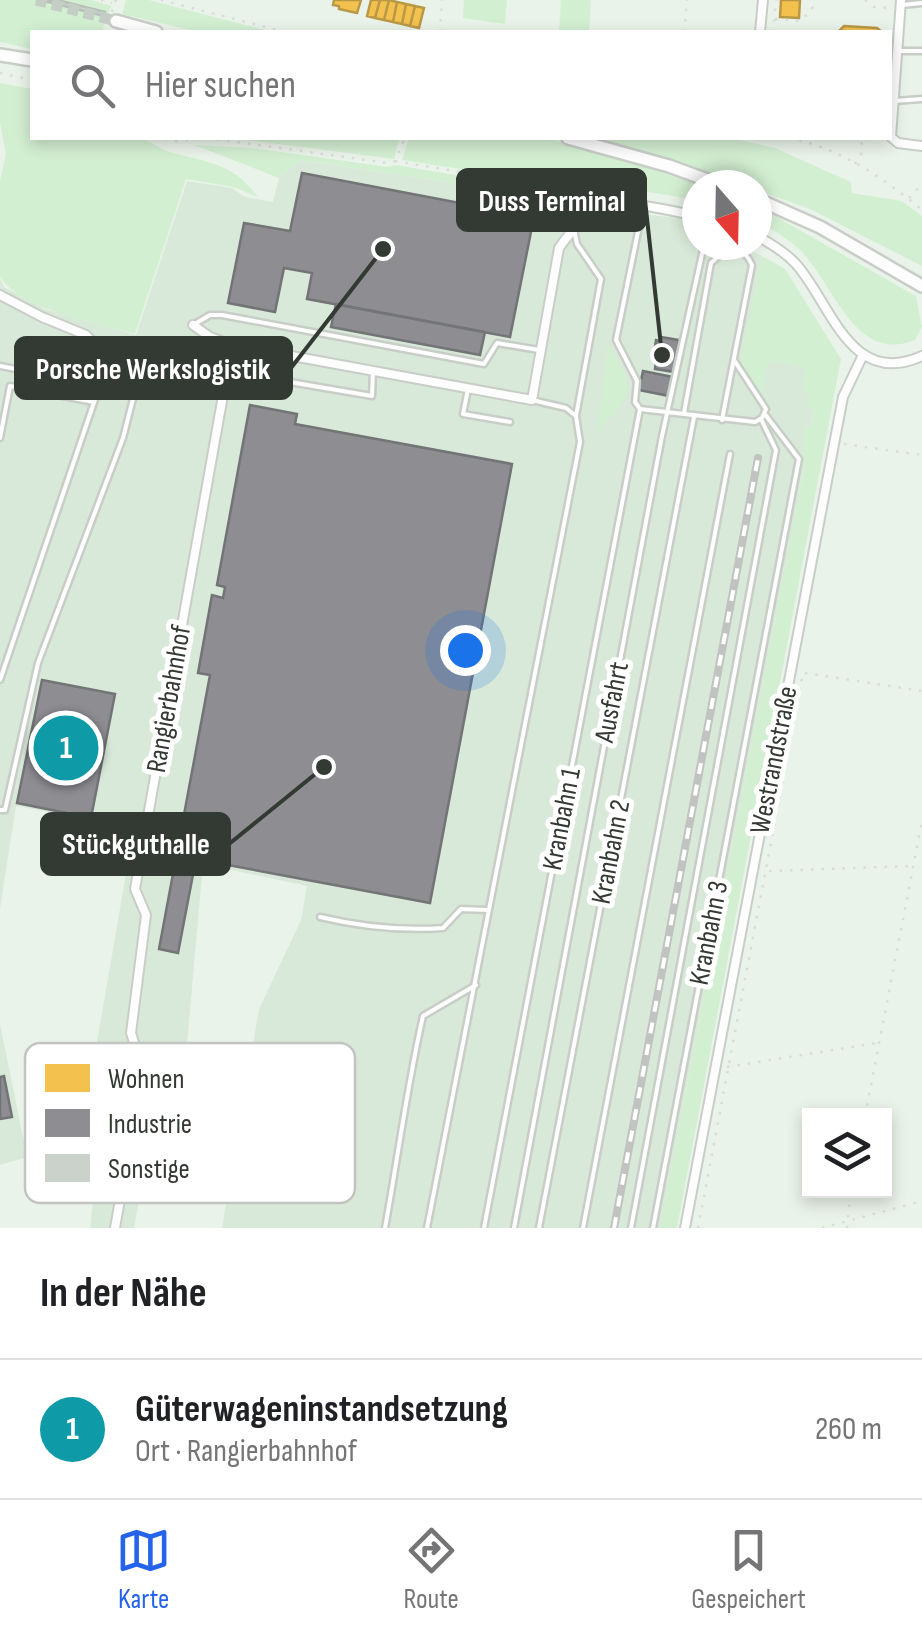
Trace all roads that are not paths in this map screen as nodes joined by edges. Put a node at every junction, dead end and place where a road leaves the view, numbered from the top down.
1 (763, 0) edge
2 (922, 3) edge
3 (901, 5) edge
4 (116, 22) tunnel mouth
5 (148, 30) edge
6 (760, 30) edge
7 (922, 52) edge
8 (0, 54) edge
9 (895, 54) edge
10 (30, 60) edge
11 (892, 82) edge
12 (922, 100) edge
13 (894, 101) junction
14 (892, 124) edge
15 (892, 137) edge
16 (575, 140) edge
17 (922, 146) edge
18 (682, 171) edge
19 (772, 206) edge
20 (643, 207) junction
21 (682, 214) edge
22 (573, 227) junction
23 (772, 247) edge
24 (701, 260) edge
25 (920, 288) edge
26 (0, 295) edge
27 (193, 325) joint
28 (232, 345) junction
29 (541, 350) junction
30 (863, 355) junction
31 (922, 356) edge
32 (109, 358) junction
33 (734, 360) junction
34 (0, 366) edge
35 (373, 372) junction
36 (284, 382) dead end
37 (100, 385) junction
38 (468, 389) junction
39 (532, 400) junction
40 (94, 402) junction
41 (640, 409) junction
42 (668, 413) junction
43 (764, 413) junction
44 (684, 415) junction
45 (576, 416) junction
46 (694, 416) junction
47 (722, 420) junction
48 (760, 420) junction
49 (510, 422) dead end
50 (0, 438) edge
51 (730, 454) dead end
52 (1, 675) edge
53 (0, 810) edge
54 (487, 910) junction
55 (320, 917) dead end
56 (476, 985) junction
57 (134, 1043) edge
58 (119, 1203) edge
59 (115, 1228) edge
60 (385, 1228) edge
61 (427, 1228) edge
62 (484, 1228) edge
63 (514, 1228) edge
64 (539, 1228) edge
65 (583, 1228) edge
66 (631, 1228) edge
67 (653, 1228) edge
68 (684, 1228) edge

1 - 6 street
2 - 3 lane
3 - 9 street
4 - 5 main road
7 - 9 lane
8 - 10 main road
9 - 11 street
11 - 13 street
12 - 13 lane
13 - 14 street
15 - 17 street
16 - 18 main road
19 - 25 main road
20 - 21 street
20 - 22 street
20 - 41 lane
22 - 29 street
22 - 45 lane
23 - 30 street
24 - 42 lane, Ausfahrt
26 - 32 street
27 - 28 street
27 - 29 lane
28 - 35 street
28 - 57 street, Rangierbahnhof
29 - 39 street
30 - 31 street
30 - 68 street, Westrandstraße
32 - 37 lane
32 - 53 lane
33 - 43 lane, Kranbahn 3
33 - 44 lane
33 - 47 lane
34 - 37 lane
35 - 36 lane
35 - 38 street
37 - 40 lane
38 - 39 street
38 - 49 lane
39 - 45 lane
40 - 50 lane
40 - 52 lane
41 - 42 lane
41 - 62 lane, Kranbahn 1
42 - 44 lane
42 - 63 lane, Ausfahrt
43 - 48 lane
43 - 67 lane, Kranbahn 3
44 - 46 lane
45 - 54 lane
46 - 47 lane
46 - 64 lane, Kranbahn 2
47 - 48 lane
48 - 66 lane, Kranbahn 3
51 - 65 lane
54 - 55 lane
54 - 56 lane
56 - 60 lane
56 - 61 lane
58 - 59 street, Rangierbahnhof

